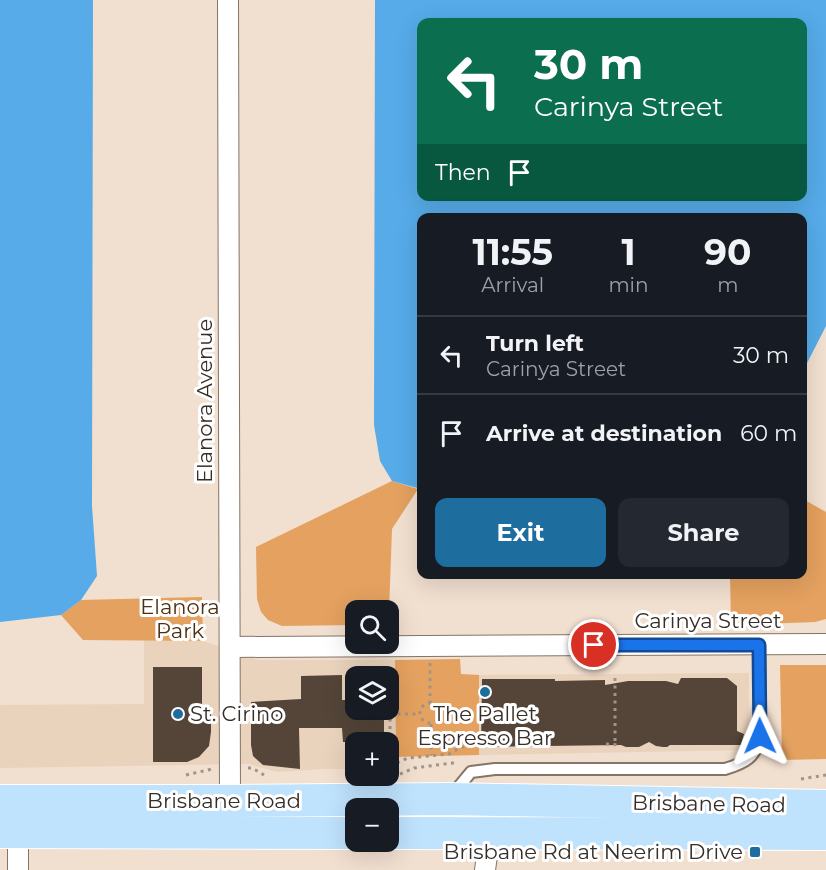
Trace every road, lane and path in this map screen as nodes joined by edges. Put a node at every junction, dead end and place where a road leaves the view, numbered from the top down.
1 (228, 0) edge
2 (826, 644) edge
3 (759, 645) junction
4 (429, 646) junction
5 (230, 647) junction
6 (615, 678) dead end
7 (430, 703) junction
8 (420, 714) junction
9 (440, 714) junction
10 (477, 714) dead end
11 (430, 724) junction
12 (390, 732) edge
13 (606, 744) dead end
14 (615, 744) junction
15 (482, 745) dead end
16 (621, 745) dead end
17 (431, 755) junction
18 (399, 762) edge
19 (448, 799) junction
20 (9, 801) edge
21 (230, 801) junction
22 (489, 801) junction
23 (826, 806) edge
24 (9, 832) edge
25 (345, 832) edge
26 (399, 833) edge
27 (490, 833) junction
28 (826, 834) edge
29 (18, 870) edge
30 (485, 870) edge

1 - 5 street, Elanora Avenue
2 - 3 street, Carinya Street
3 - 4 street, Carinya Street
3 - 19 lane, Brisbane Road
4 - 5 street, Carinya Street
4 - 7 path
5 - 21 street, Elanora Avenue
6 - 14 path
7 - 8 path
7 - 9 path
8 - 11 path
8 - 12 path
9 - 10 path
9 - 11 path
11 - 17 path
13 - 14 path
14 - 16 path
15 - 17 path
17 - 18 path
19 - 21 main road, Brisbane Road
19 - 22 main road, Brisbane Road
20 - 21 main road, Brisbane Road
20 - 24 street
22 - 23 main road, Brisbane Road
22 - 27 street
24 - 25 main road, Brisbane Road
24 - 29 street
26 - 27 main road, Brisbane Road
27 - 28 main road, Brisbane Road
27 - 30 street

